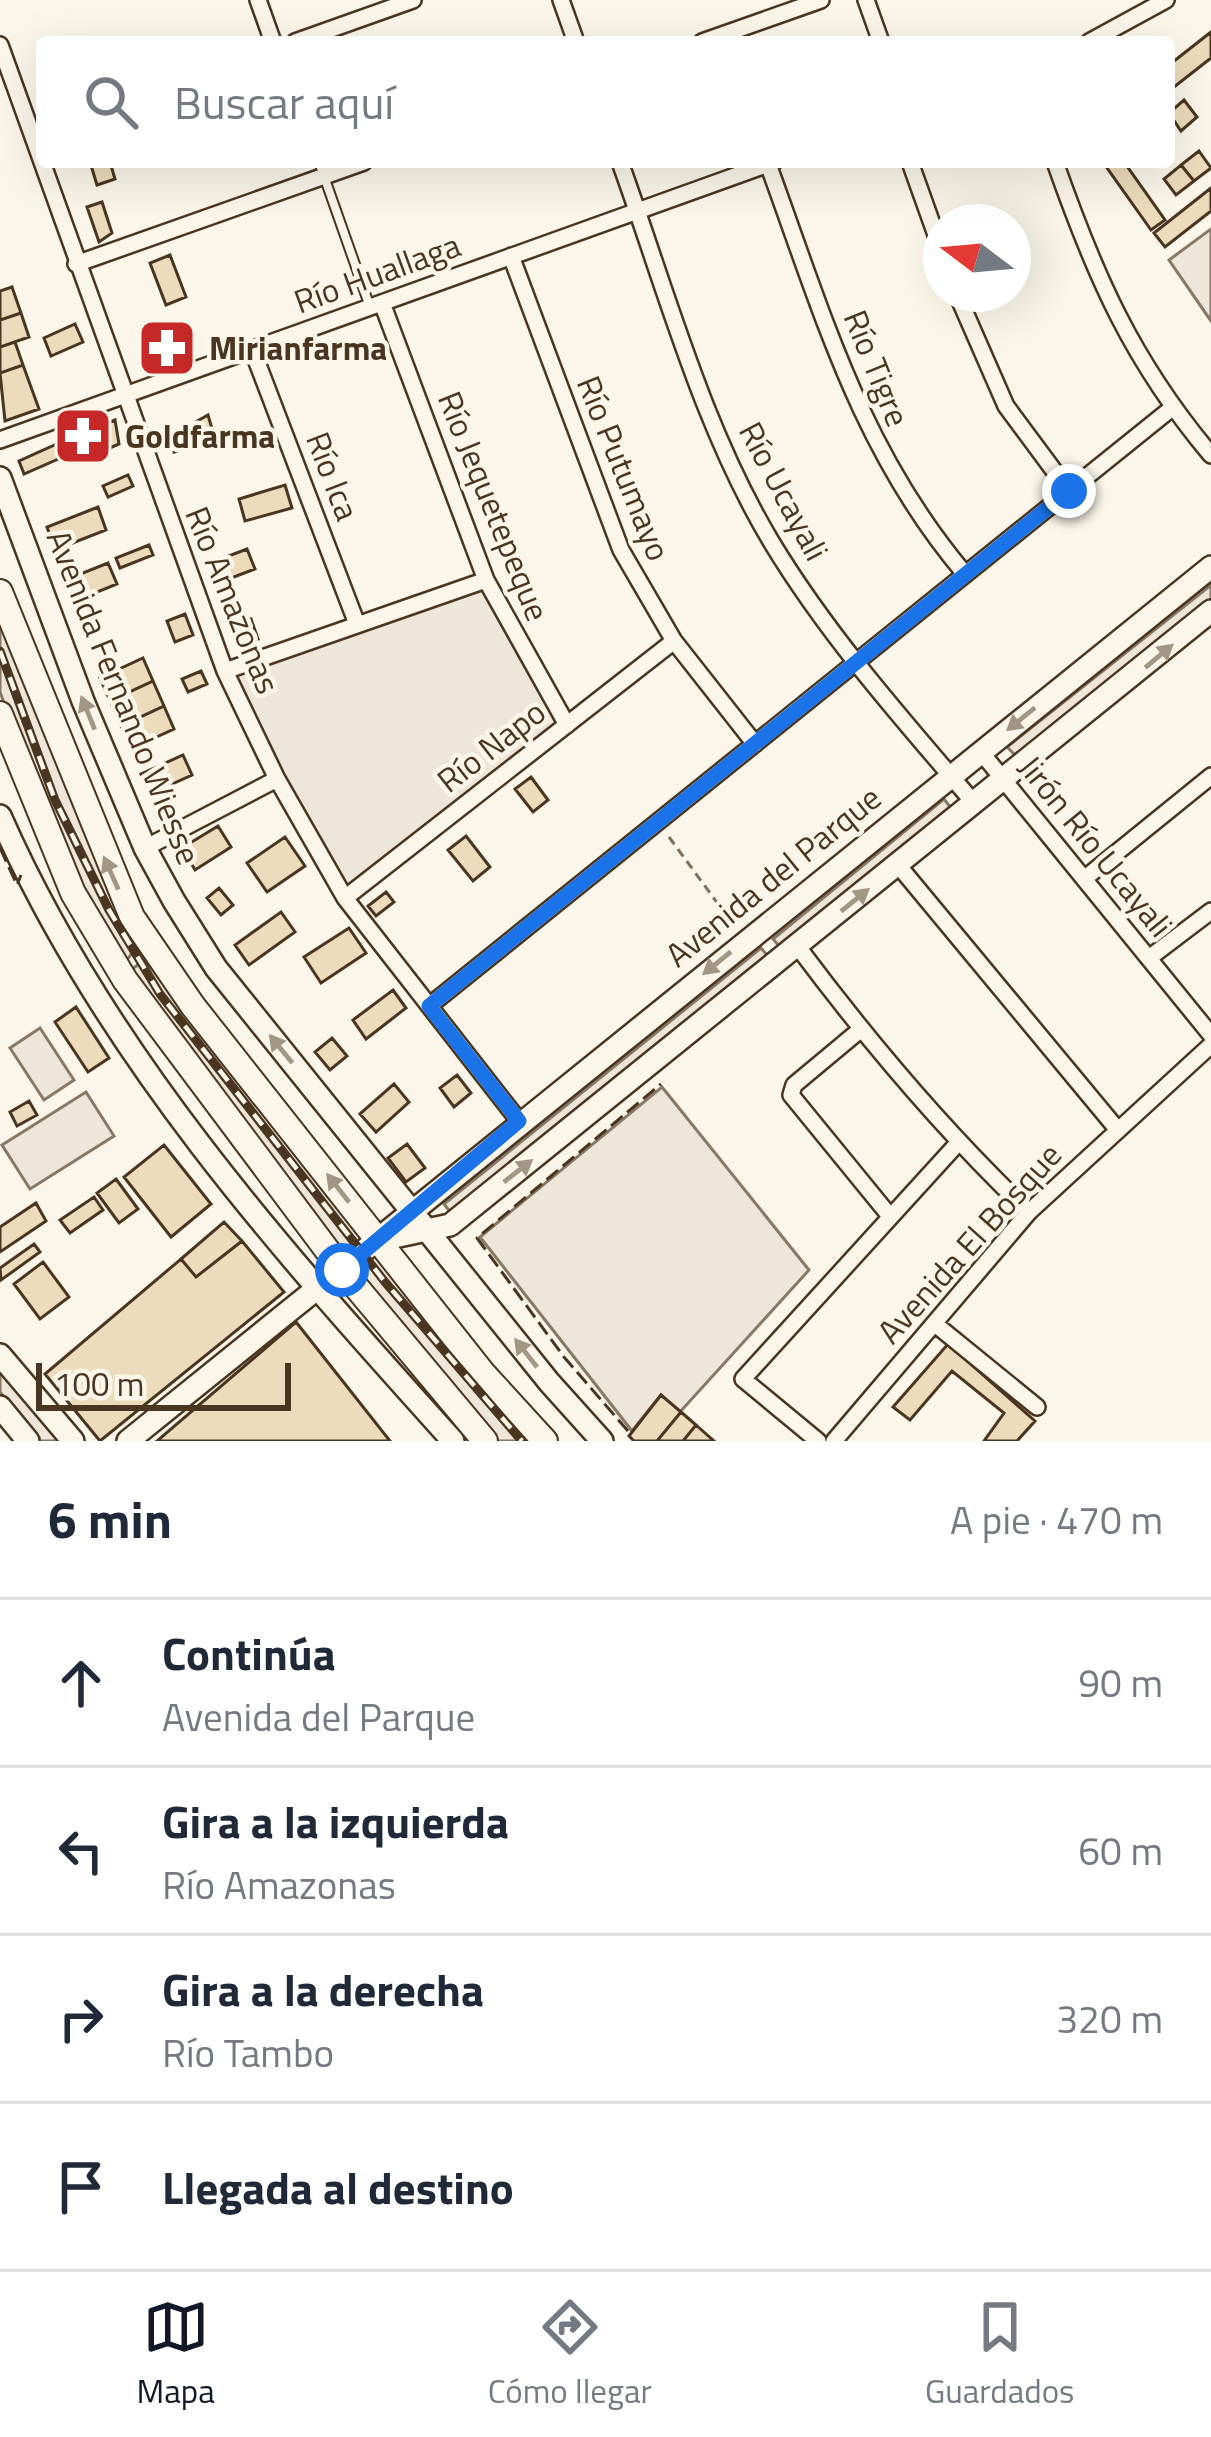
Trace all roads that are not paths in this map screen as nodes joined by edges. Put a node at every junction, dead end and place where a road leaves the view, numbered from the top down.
1 (258, 0) edge
2 (412, 0) edge
3 (561, 0) edge
4 (820, 0) edge
5 (866, 0) edge
6 (1166, 0) edge
7 (271, 36) edge
8 (312, 36) edge
9 (574, 36) edge
10 (719, 36) edge
11 (879, 36) edge
12 (1100, 36) edge
13 (0, 45) edge
14 (36, 132) edge
15 (47, 168) edge
16 (622, 168) edge
17 (757, 168) edge
18 (773, 168) edge
19 (912, 168) edge
20 (1057, 168) edge
21 (322, 169) edge
22 (925, 204) edge
23 (637, 211) junction
24 (512, 256) junction
25 (76, 264) junction
26 (376, 305) junction
27 (965, 312) edge
28 (253, 349) junction
29 (122, 396) junction
30 (1172, 408) junction
31 (0, 440) edge
32 (1211, 454) edge
33 (0, 478) edge
34 (1069, 491) junction
35 (1211, 567) edge
36 (965, 574) junction
37 (486, 580) junction
38 (0, 592) edge
39 (1211, 611) edge
40 (357, 625) junction
41 (674, 641) junction
42 (856, 662) junction
43 (226, 671) junction
44 (0, 714) edge
45 (567, 725) junction
46 (755, 744) junction
47 (980, 752) junction
48 (951, 776) junction
49 (1211, 776) edge
50 (278, 779) junction
51 (1003, 779) junction
52 (974, 802) junction
53 (0, 816) edge
54 (145, 848) junction
55 (898, 865) junction
56 (1084, 878) junction
57 (345, 898) junction
58 (1211, 911) edge
59 (798, 947) junction
60 (1149, 958) junction
61 (429, 1006) junction
62 (860, 1030) junction
63 (1211, 1035) edge
64 (1211, 1045) edge
65 (519, 1121) junction
66 (1117, 1129) junction
67 (958, 1143) junction
68 (430, 1192) junction
69 (410, 1209) junction
70 (1029, 1212) junction
71 (889, 1215) junction
72 (454, 1222) junction
73 (427, 1230) junction
74 (380, 1240) junction
75 (342, 1270) junction
76 (320, 1288) junction
77 (935, 1324) junction
78 (0, 1355) edge
79 (0, 1407) edge
80 (1037, 1407) dead end
81 (28, 1441) edge
82 (73, 1441) edge
83 (128, 1441) edge
84 (453, 1441) edge
85 (485, 1441) edge
86 (545, 1441) edge
87 (602, 1441) edge
88 (818, 1441) edge
89 (834, 1441) edge

1 - 7 street
2 - 8 street
3 - 9 street
4 - 10 street
5 - 11 street
6 - 12 street
13 - 14 street, Río Amazonas
15 - 25 street, Río Amazonas
16 - 23 street, Río Ucayali
17 - 23 street, Río Huallaga
18 - 36 street, Río Tigre
19 - 22 street
20 - 30 street
21 - 25 street
21 - 26 lane, Río Jequetepeque
23 - 24 street, Río Huallaga
23 - 42 street, Río Ucayali
24 - 26 street, Río Huallaga
24 - 41 street, Río Putumayo
25 - 29 street, Río Amazonas
26 - 28 street, Río Huallaga
26 - 37 street, Río Jequetepeque
27 - 34 street
28 - 29 street, Río Huallaga
28 - 40 street, Río Ica
29 - 31 street, Río Huallaga
29 - 43 street, Río Amazonas
30 - 32 street
30 - 34 street
54 -> 33 main road, Avenida Fernando Wiesse
34 - 36 street
35 -> 47 main road, Avenida del Parque
36 - 42 street
37 - 40 street
37 - 45 street, Río Jequetepeque
74 -> 38 main road
51 -> 39 main road, Avenida del Parque
40 - 43 street
41 - 45 street, Río Napo
41 - 46 street, Río Putumayo
42 - 46 street
42 - 48 street, Río Ucayali
43 - 50 street, Río Amazonas
44 - 75 main road
45 - 57 street, Río Napo
46 - 61 street
47 - 48 main road, Avenida del Parque
47 - 51 street, Jirón Río Ucayali
48 - 52 street, Río Ucayali
48 -> 65 main road, Avenida del Parque
49 - 56 street
50 - 54 street
50 - 57 street, Río Amazonas
51 - 52 main road, Avenida del Parque
51 - 56 street, Jirón Río Ucayali
52 - 55 main road, Avenida del Parque
53 - 76 main road
69 -> 54 main road, Avenida Fernando Wiesse
59 -> 55 main road, Avenida del Parque
55 - 66 street
56 - 60 street, Jirón Río Ucayali
57 - 61 street, Río Amazonas
58 - 60 street
59 - 62 street
72 -> 59 main road, Avenida del Parque
60 - 63 street, Jirón Río Ucayali
61 - 65 street, Río Amazonas
62 - 67 street
62 - 71 street
64 - 66 street, Avenida El Bosque
65 - 68 main road, Avenida del Parque
66 - 70 street, Avenida El Bosque
67 - 70 street
67 - 71 street
68 - 69 main road, Avenida del Parque
68 - 72 lane
69 - 73 main road, Avenida Fernando Wiesse
69 - 74 main road, Avenida del Parque
70 - 77 street, Avenida El Bosque
71 - 88 street
72 - 73 main road, Avenida del Parque
73 - 74 main road, Avenida del Parque
87 -> 73 main road, Avenida Fernando Wiesse
74 - 75 main road, Avenida del Parque
74 - 86 main road
75 - 76 main road, Avenida del Parque
75 - 85 main road
76 - 83 main road, Avenida del Parque
76 - 84 main road
77 - 80 street
77 - 89 street, Avenida El Bosque
78 - 82 main road
79 - 81 main road

